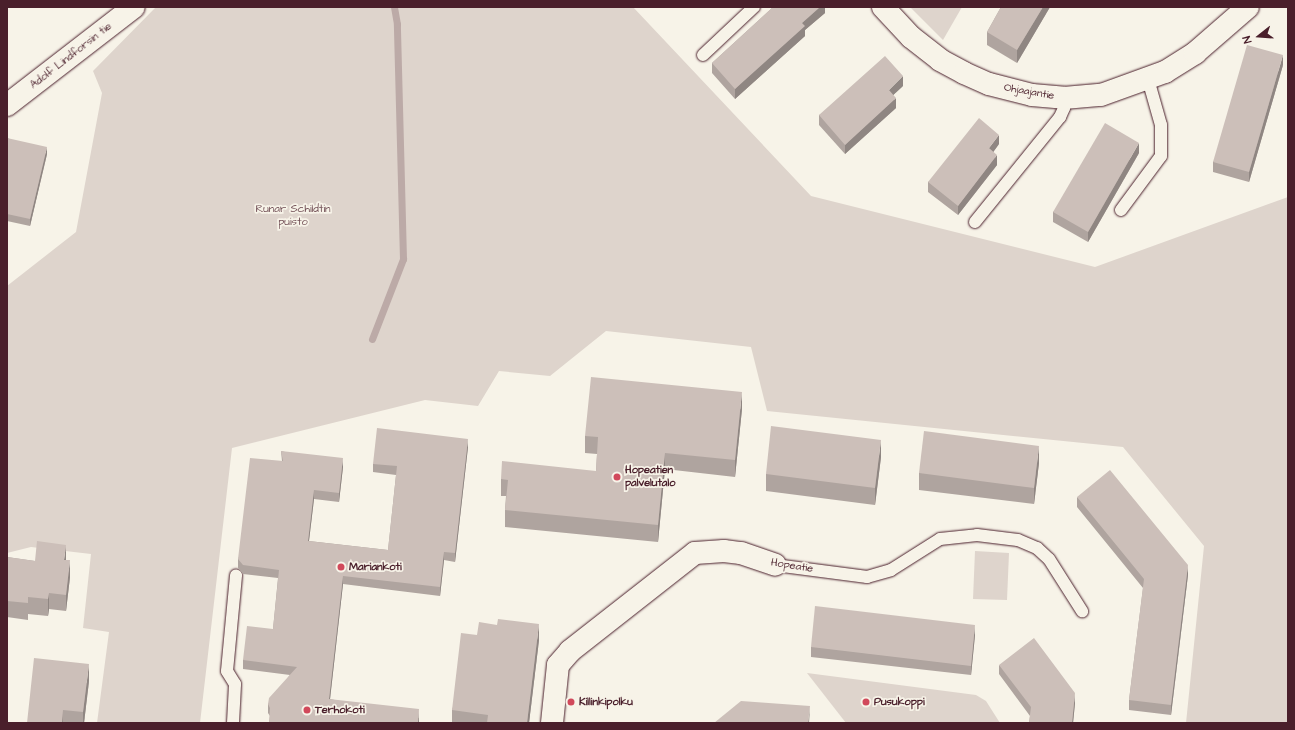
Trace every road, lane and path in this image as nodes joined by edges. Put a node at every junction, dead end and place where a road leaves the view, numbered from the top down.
1 (134, 7) edge
2 (754, 7) edge
3 (883, 7) edge
4 (1248, 7) edge
5 (703, 55) dead end
6 (1148, 79) junction
7 (1064, 98) junction
8 (7, 104) edge
9 (1121, 210) dead end
10 (975, 222) dead end
11 (775, 565) joint
12 (236, 575) dead end
13 (1082, 611) dead end
14 (233, 723) edge
15 (552, 723) edge

1 - 8 street, Adolf Lindforsin tie
2 - 5 lane
3 - 7 street, Ohjaajantie
4 - 6 street, Ohjaajantie
6 - 7 street, Ohjaajantie
6 - 9 lane
7 - 10 lane
11 - 13 lane, Hopeatie
11 - 15 street, Hopeatie
12 - 14 lane

